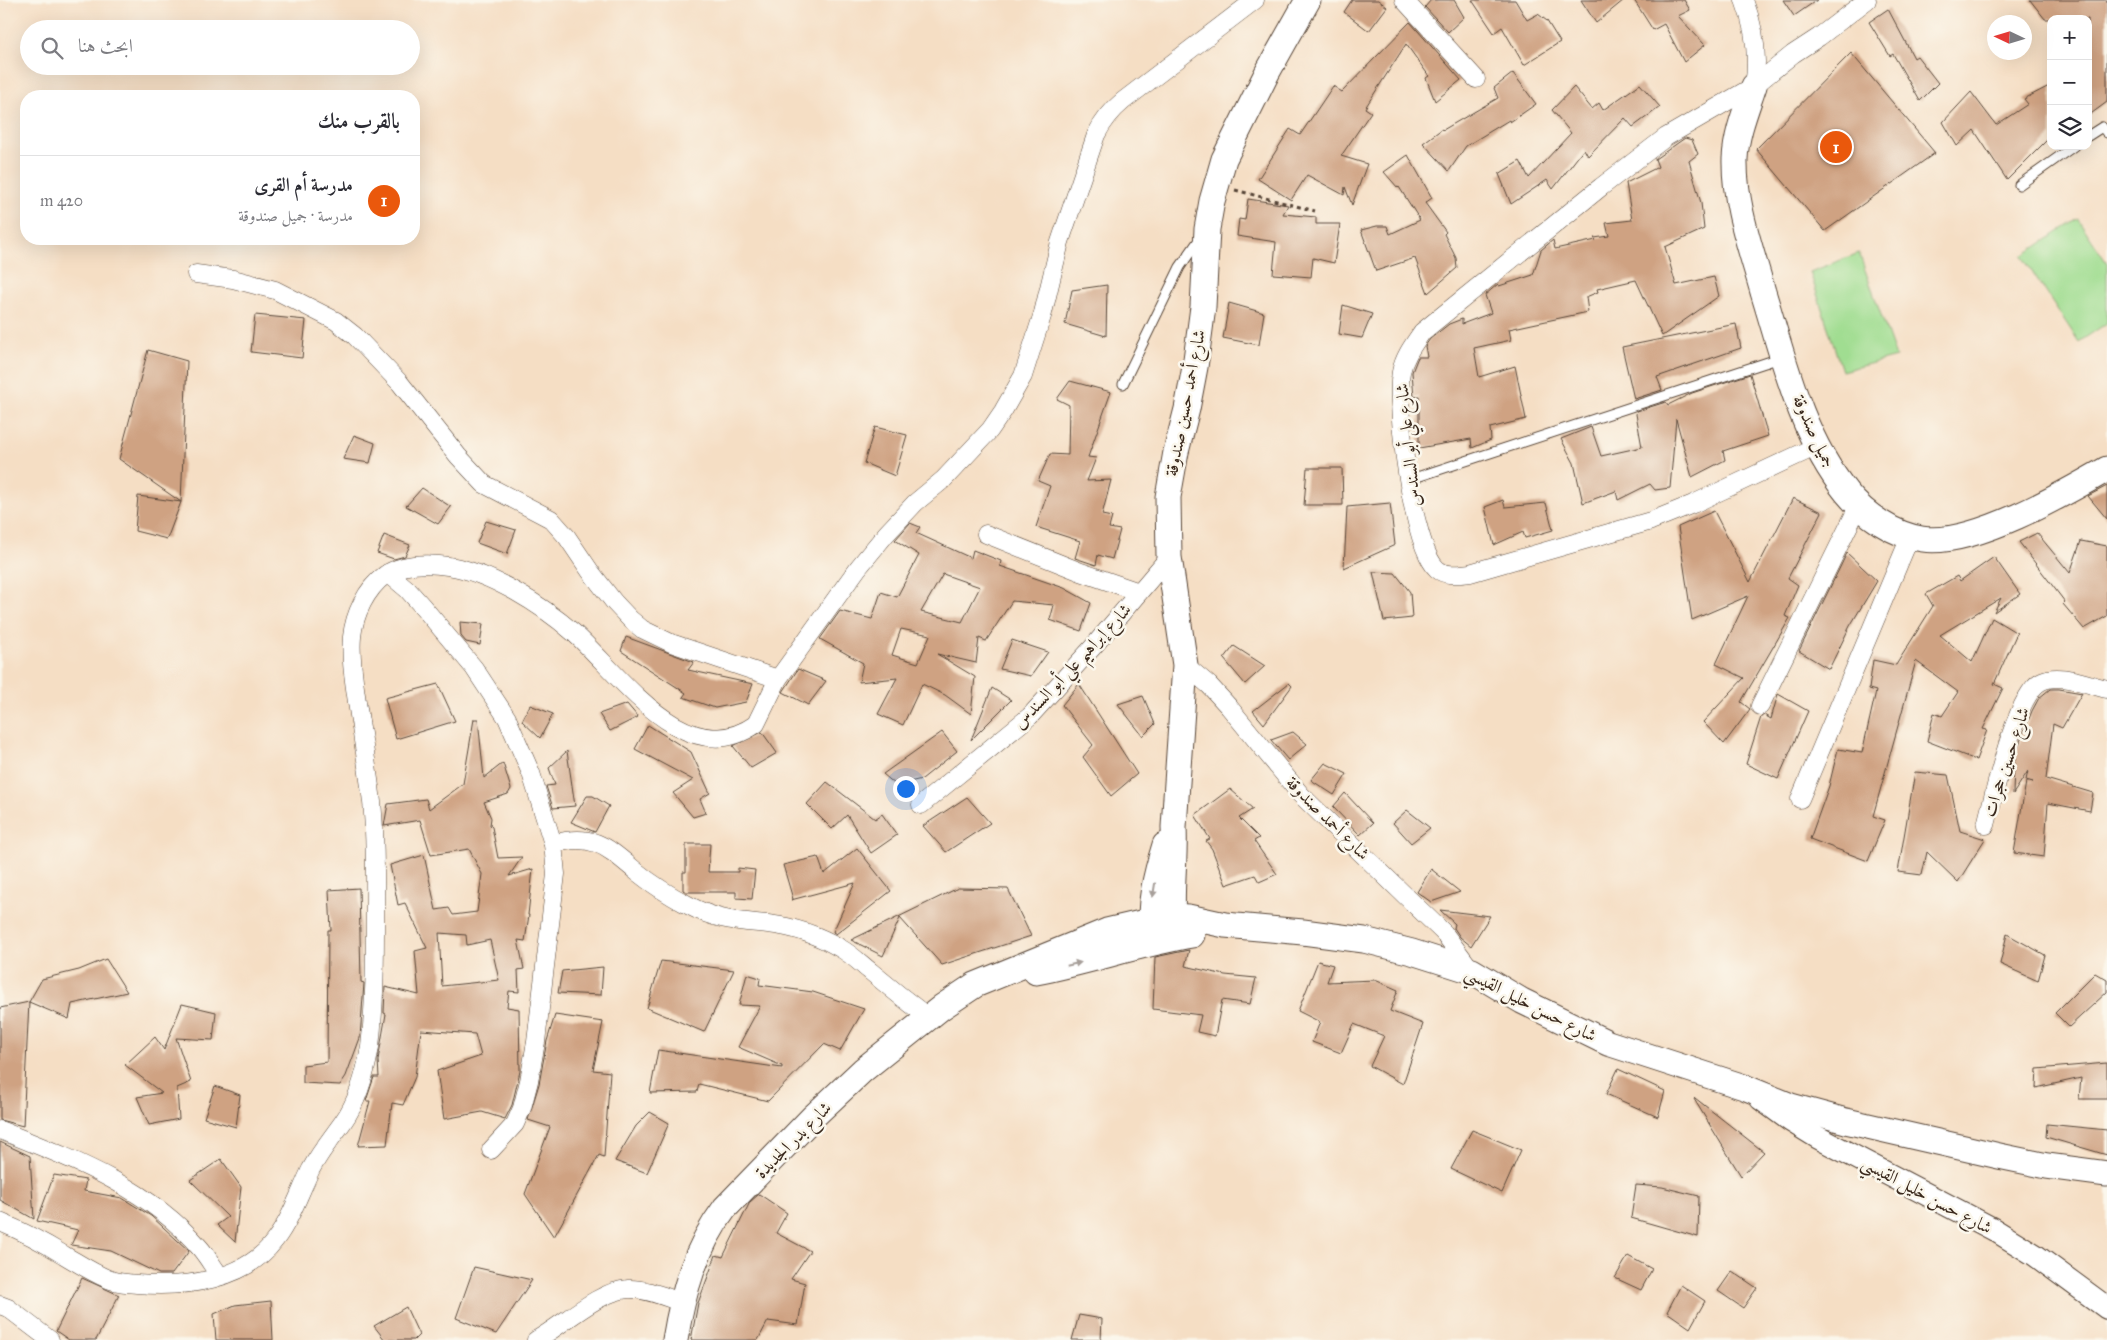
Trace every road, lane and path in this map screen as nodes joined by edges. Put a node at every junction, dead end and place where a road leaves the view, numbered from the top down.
1 (1255, 0) edge
2 (1308, 0) edge
3 (1404, 0) edge
4 (1744, 0) edge
5 (1867, 0) edge
6 (1476, 79) dead end
7 (1754, 86) junction
8 (2092, 133) edge
9 (2107, 133) edge
10 (2068, 150) edge
11 (1217, 185) junction
12 (2019, 185) dead end
13 (1315, 211) dead end
14 (1207, 229) junction
15 (196, 274) dead end
16 (1783, 358) junction
17 (1123, 384) dead end
18 (1817, 446) junction
19 (2107, 469) edge
20 (1408, 480) junction
21 (1859, 505) junction
22 (986, 534) dead end
23 (1910, 536) junction
24 (1169, 557) junction
25 (388, 573) junction
26 (1139, 592) junction
27 (1185, 665) junction
28 (778, 679) junction
29 (2107, 689) edge
30 (1760, 706) dead end
31 (1800, 799) dead end
32 (921, 805) dead end
33 (1986, 825) dead end
34 (553, 844) junction
35 (1163, 929) junction
36 (1472, 971) junction
37 (929, 1018) junction
38 (1744, 1087) junction
39 (0, 1130) edge
40 (491, 1150) dead end
41 (2107, 1174) edge
42 (0, 1222) edge
43 (220, 1276) junction
44 (681, 1302) junction
45 (0, 1305) edge
46 (2107, 1308) edge
47 (50, 1340) edge
48 (536, 1340) edge
49 (675, 1340) edge

1 - 28 street
2 - 11 main road, شارع أحمد حسين صندوقة
3 - 6 street
4 - 7 street
5 - 7 street, شارع علي أبو السندس
7 - 16 main road, جميل صندوقة
7 - 20 street, شارع علي أبو السندس
8 - 9 lane
10 - 12 lane
11 - 13 path
11 - 14 main road, شارع أحمد حسين صندوقة
14 - 17 lane
14 - 24 main road, شارع أحمد حسين صندوقة
15 - 28 street
16 - 18 main road, جميل صندوقة
16 - 20 lane
18 - 20 street, شارع علي أبو السندس
18 - 21 main road, جميل صندوقة
19 - 23 main road, جميل صندوقة
21 - 23 main road, جميل صندوقة
21 - 30 street
22 - 26 street
23 - 31 street
24 - 26 street, شارع إبراهيم علي أبو السندس
24 - 27 main road, شارع أحمد حسين صندوقة
25 - 28 street
25 - 34 street
25 - 43 street
26 - 32 street, شارع إبراهيم علي أبو السندس
27 - 35 main road, شارع أحمد حسين صندوقة
27 - 36 street, شارع أحمد صندوقة
29 - 33 street, شارع حسين حجرات
34 - 37 street
34 - 40 street
35 - 36 main road, شارع حسن خليل القيسي
35 - 37 main road, شارع بدر الجديدة
36 - 38 main road, شارع حسن خليل القيسي
37 - 44 main road, شارع بدر الجديدة
38 - 41 main road, شارع حسن خليل القيسي
38 - 46 street, شارع حسن خليل القيسي
39 - 43 street
42 - 43 street
44 - 48 street
44 - 49 main road, شارع بدر الجديدة
45 - 47 street

